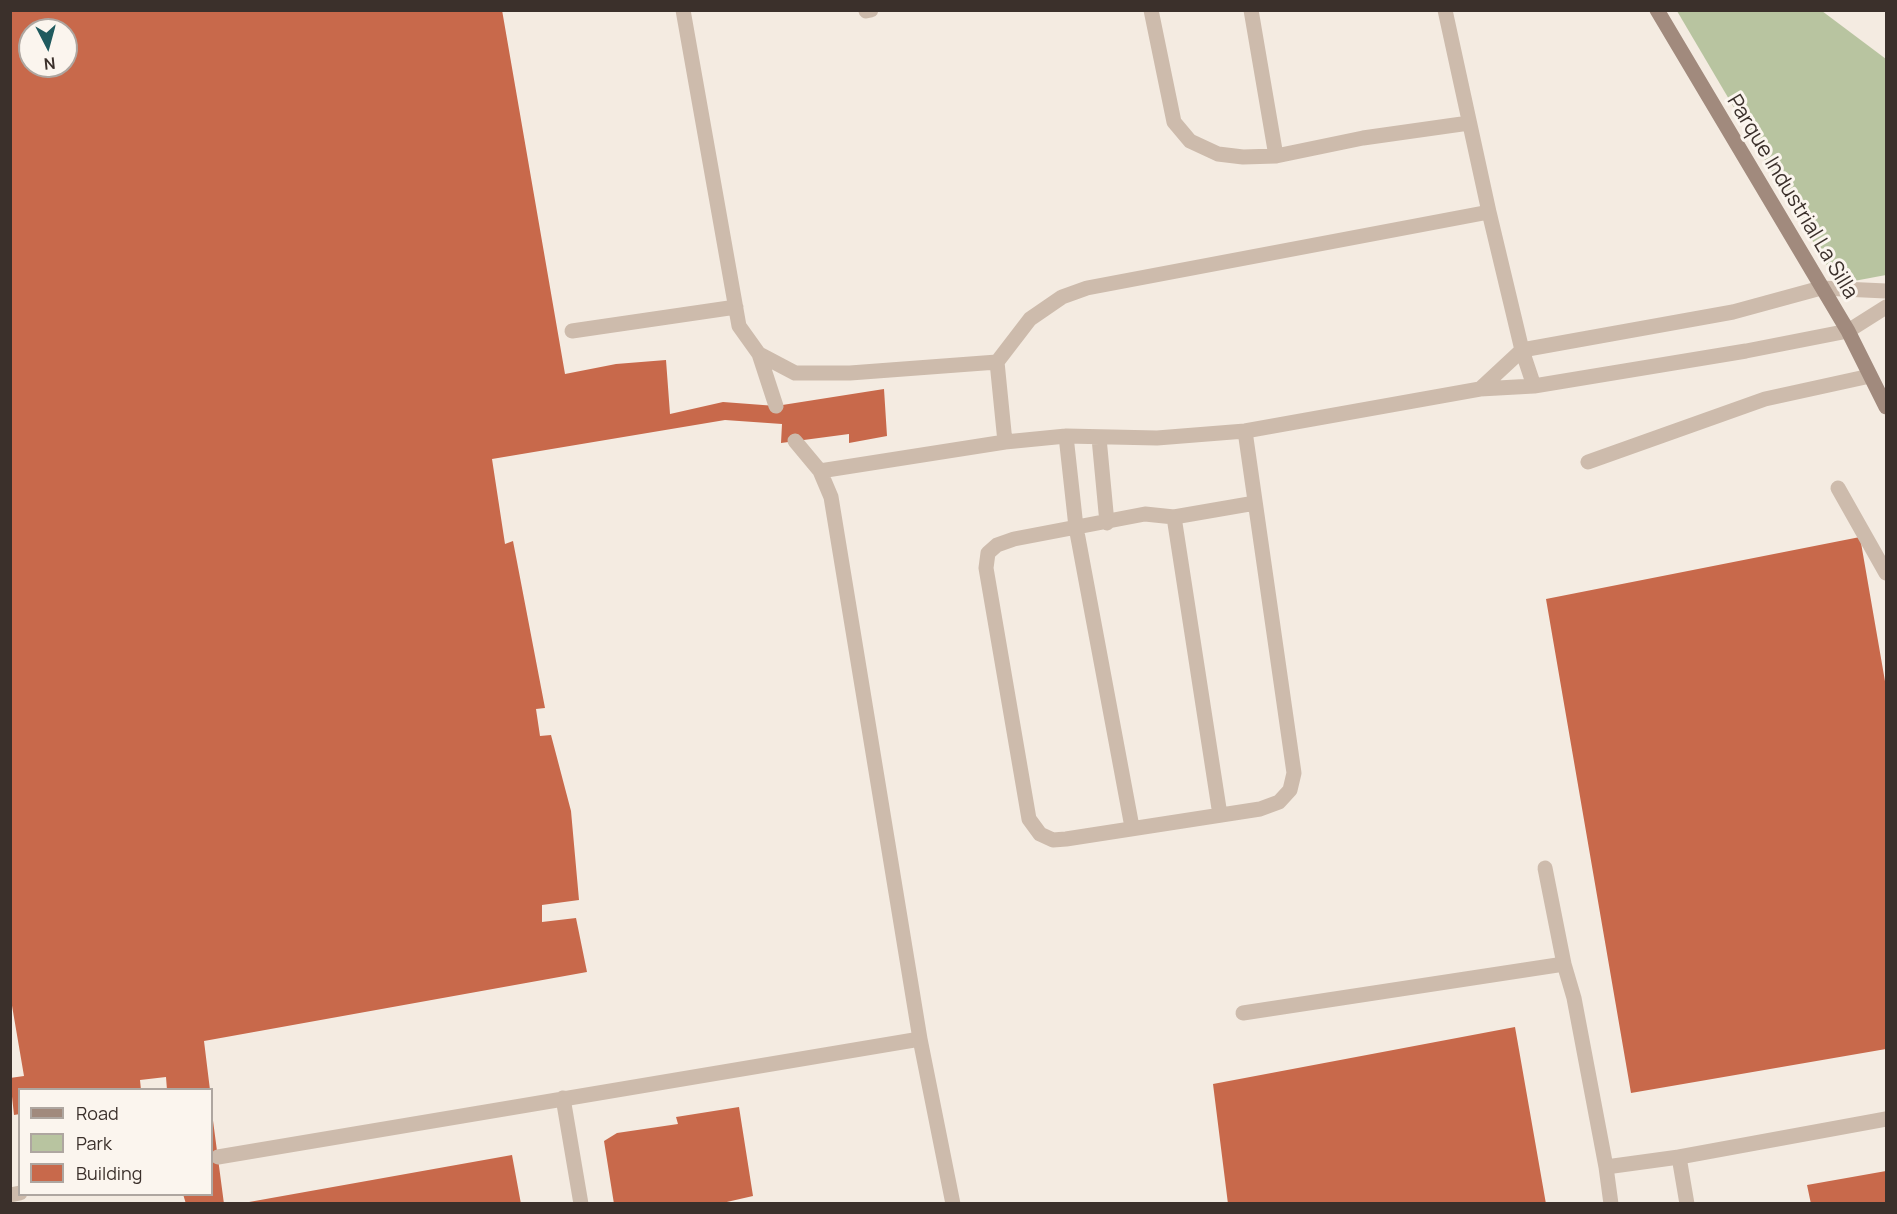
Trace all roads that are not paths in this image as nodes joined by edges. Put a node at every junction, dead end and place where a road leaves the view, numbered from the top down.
1 (684, 10) edge
2 (1151, 10) edge
3 (1251, 10) edge
4 (1445, 10) edge
5 (1657, 10) edge
6 (1469, 123) junction
7 (1276, 156) junction
8 (1489, 212) junction
9 (1821, 288) junction
10 (1887, 291) edge
11 (736, 307) junction
12 (1887, 307) edge
13 (572, 331) dead end
14 (1848, 331) junction
15 (1522, 350) junction
16 (759, 354) junction
17 (997, 362) junction
18 (1870, 376) junction
19 (1534, 386) junction
20 (1480, 389) junction
21 (776, 406) dead end
22 (1887, 407) edge
23 (1245, 431) junction
24 (1066, 436) junction
25 (1099, 438) junction
26 (795, 441) dead end
27 (1005, 442) junction
28 (1588, 462) dead end
29 (820, 471) junction
30 (1838, 488) dead end
31 (1256, 503) junction
32 (1174, 517) junction
33 (1107, 523) junction
34 (1076, 527) junction
35 (1887, 573) edge
36 (1220, 815) junction
37 (1132, 827) junction
38 (1545, 868) dead end
39 (1564, 964) junction
40 (1243, 1013) dead end
41 (920, 1039) junction
42 (563, 1098) junction
43 (1887, 1119) edge
44 (218, 1157) dead end
45 (1679, 1157) junction
46 (1606, 1167) junction
47 (581, 1203) edge
48 (953, 1203) edge
49 (1611, 1203) edge
50 (1687, 1203) edge

1 - 11 lane
2 - 7 lane
3 - 7 lane
4 - 6 lane
5 - 9 street, Parque Industrial La Silla
6 - 7 lane
6 - 8 lane
8 - 15 lane
8 - 17 lane
9 - 10 lane
9 - 14 street, Parque Industrial La Silla
9 - 15 lane
11 - 13 lane
11 - 16 lane
12 - 14 lane
14 - 18 street, Parque Industrial La Silla
14 - 19 lane
15 - 19 lane
15 - 20 lane
16 - 17 lane
16 - 21 lane
17 - 27 lane
18 - 22 street, Parque Industrial La Silla
18 - 28 lane
19 - 20 lane
20 - 23 lane
23 - 25 lane
23 - 31 lane
24 - 25 lane
24 - 27 lane
24 - 34 lane
25 - 33 lane
26 - 29 lane
27 - 29 lane
29 - 41 lane
30 - 35 lane
31 - 32 lane
31 - 36 lane
32 - 33 lane
32 - 36 lane
33 - 34 lane
34 - 37 lane
34 - 37 lane
36 - 37 lane
38 - 39 lane
39 - 40 lane
39 - 46 lane
41 - 42 lane
41 - 48 lane
42 - 44 lane
42 - 47 lane
43 - 45 lane
45 - 46 lane
45 - 50 lane
46 - 49 lane

